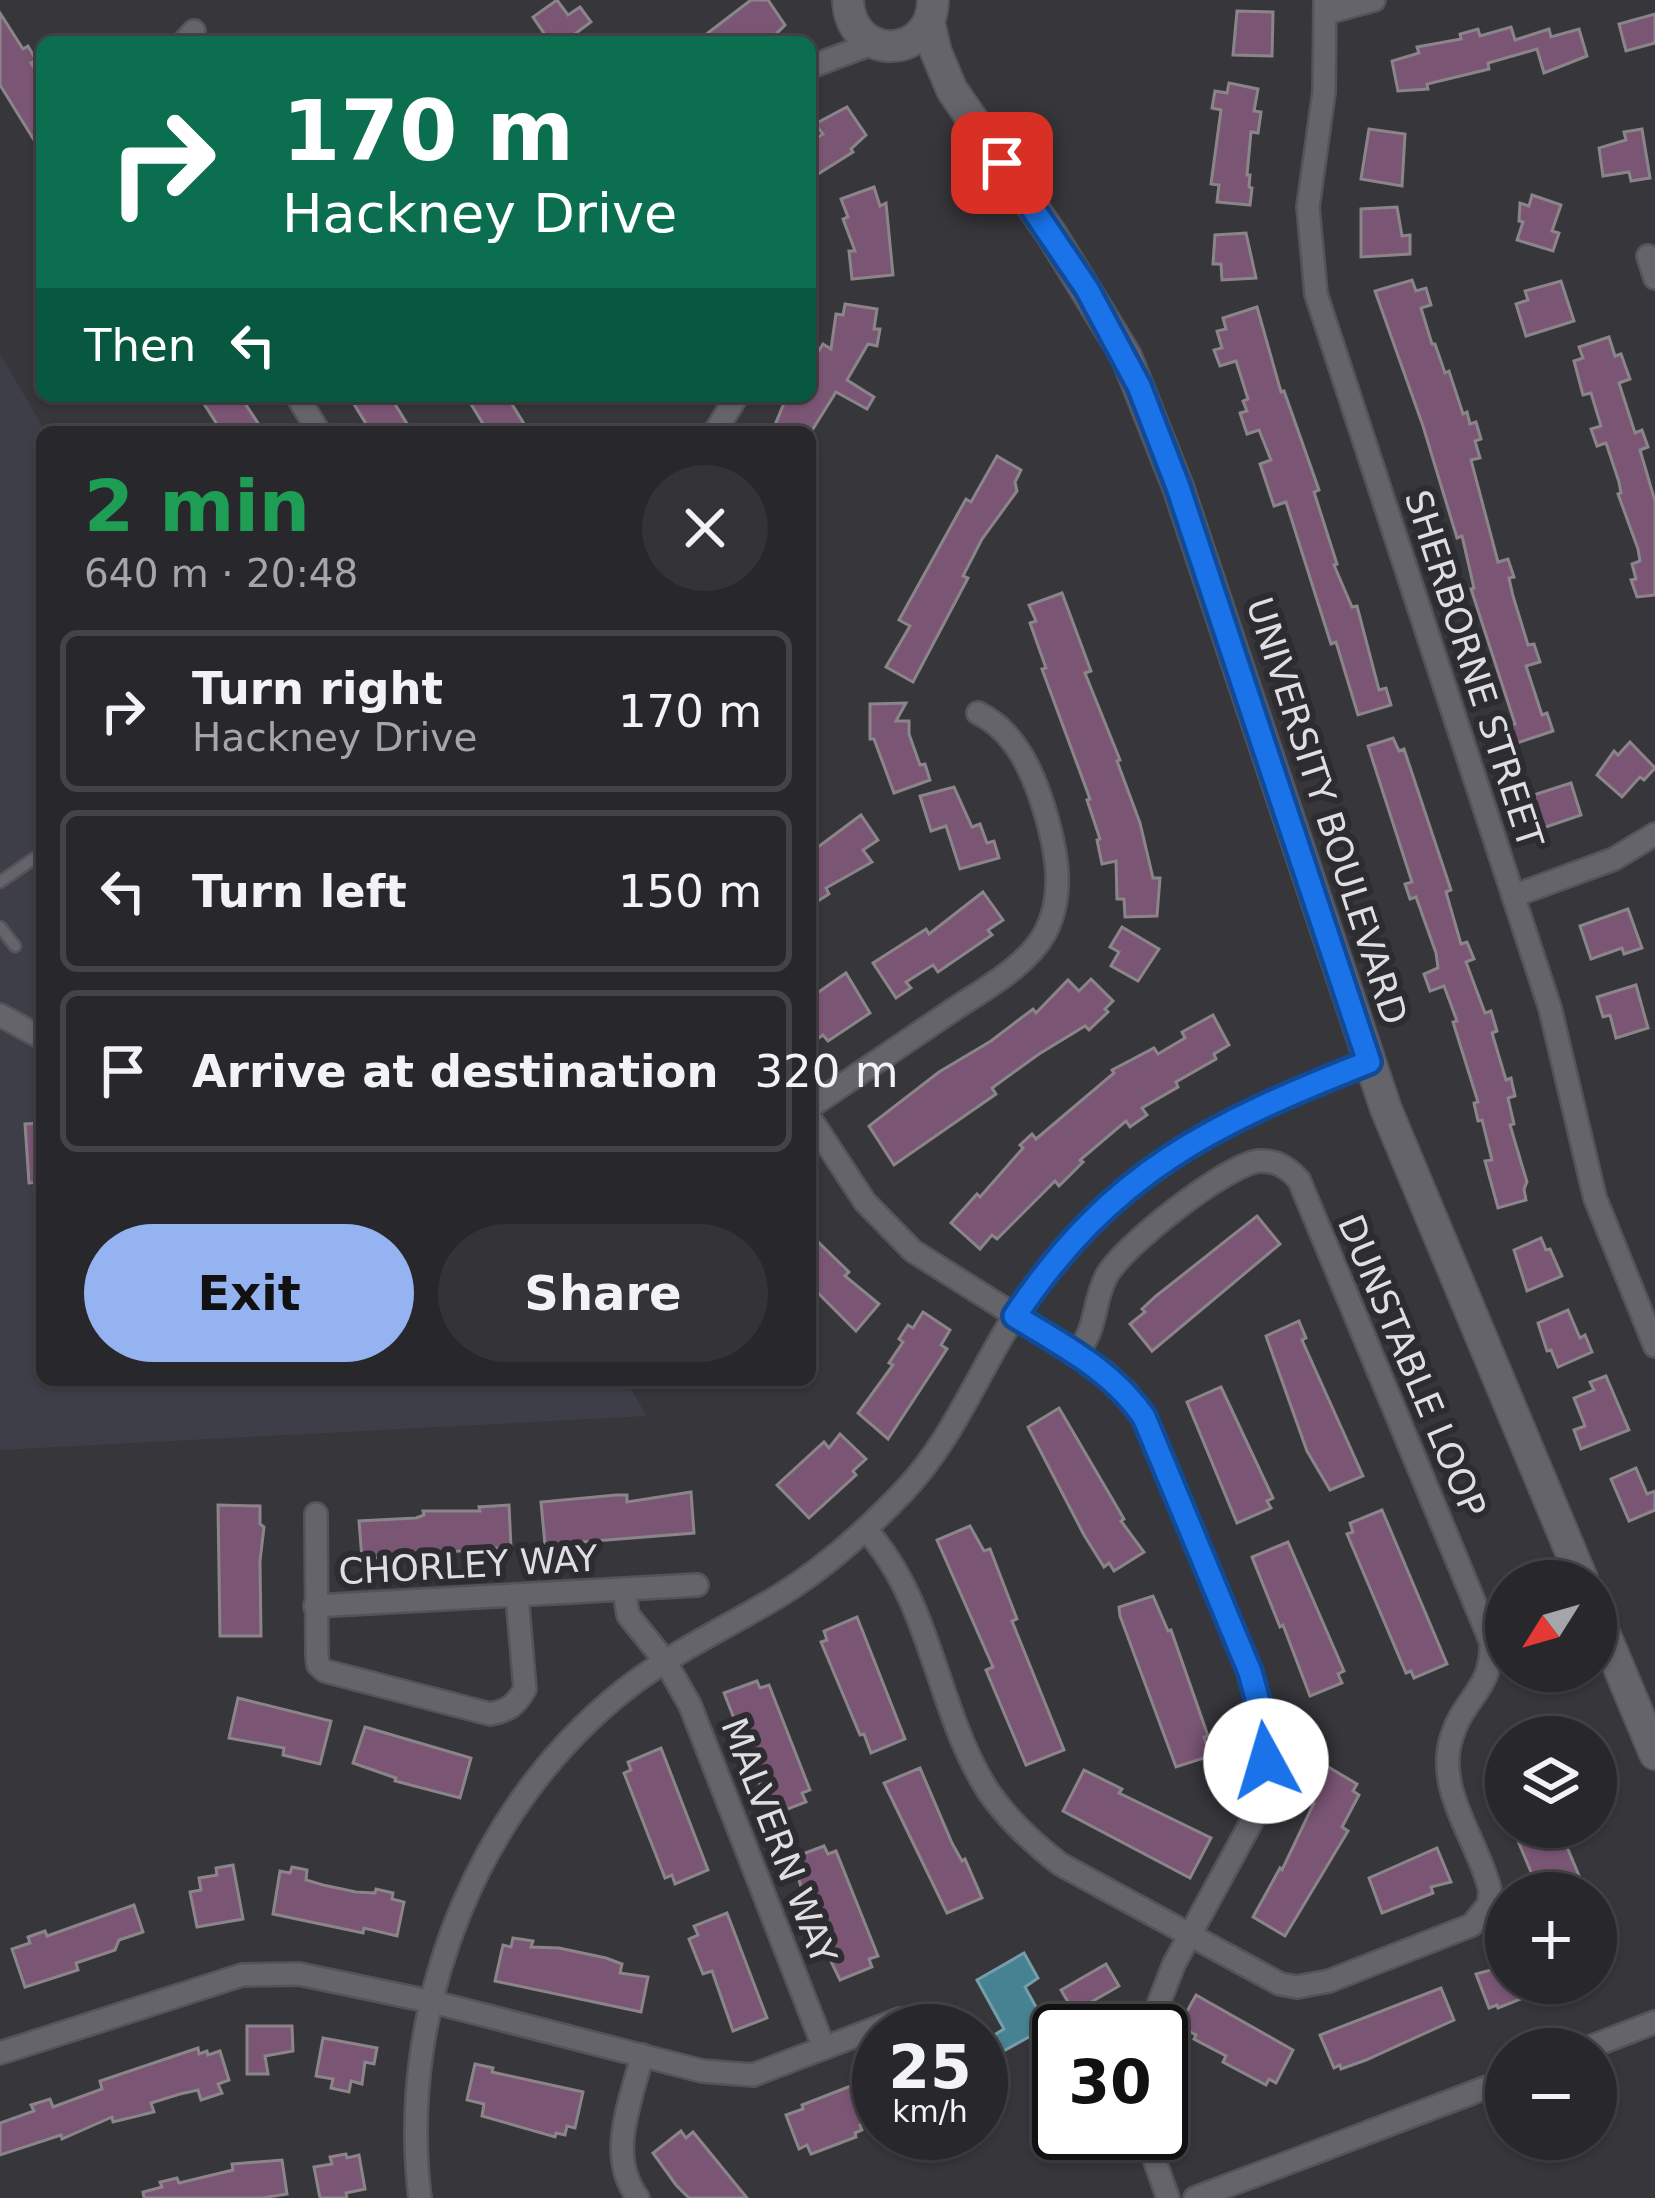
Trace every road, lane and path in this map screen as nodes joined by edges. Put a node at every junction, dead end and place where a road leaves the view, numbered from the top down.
1 (1374, 0) edge
2 (848, 6) edge
3 (933, 6) edge
4 (1326, 6) edge
5 (883, 45) junction
6 (816, 59) edge
7 (816, 64) edge
8 (952, 90) junction
9 (978, 713) dead end
10 (1655, 834) edge
11 (36, 857) edge
12 (0, 882) edge
13 (1513, 896) junction
14 (0, 927) edge
15 (15, 946) dead end
16 (0, 1015) edge
17 (36, 1035) edge
18 (1369, 1062) junction
19 (816, 1103) edge
20 (816, 1127) edge
21 (1015, 1316) junction
22 (1655, 1346) edge
23 (1077, 1354) junction
24 (316, 1514) dead end
25 (866, 1530) junction
26 (1574, 1560) edge
27 (697, 1586) dead end
28 (624, 1590) junction
29 (517, 1595) junction
30 (315, 1606) junction
31 (665, 1661) junction
32 (1617, 1663) edge
33 (1655, 1754) edge
34 (1191, 1935) junction
35 (434, 2002) junction
36 (1157, 2004) edge
37 (1655, 2022) edge
38 (852, 2037) edge
39 (1617, 2037) edge
40 (824, 2048) junction
41 (0, 2054) edge
42 (642, 2055) junction
43 (1485, 2088) edge
44 (1155, 2160) edge
45 (420, 2198) edge
46 (638, 2198) edge
47 (1168, 2198) edge
48 (1196, 2198) edge

1 - 4 street
2 - 5 street, UNIVERSITY BOULEVARD
2 - 6 street
3 - 5 street
3 - 8 street, UNIVERSITY BOULEVARD
4 - 13 street, SHERBORNE STREET
5 - 7 street
5 - 8 street, UNIVERSITY BOULEVARD
8 - 18 street, UNIVERSITY BOULEVARD
9 - 19 street
10 - 13 street
11 - 12 lane
13 - 22 street, SHERBORNE STREET
14 - 15 lane
16 - 17 street
18 - 21 street
18 - 26 street, UNIVERSITY BOULEVARD
20 - 21 street
21 - 23 street
21 - 25 street
23 - 34 street
23 - 34 street, DUNSTABLE LOOP
24 - 30 street
25 - 31 street
25 - 34 street
27 - 28 street, CHORLEY WAY
28 - 29 street, CHORLEY WAY
28 - 31 street, CHORLEY WAY
29 - 30 street, CHORLEY WAY
29 - 30 street
31 - 35 street
31 - 40 street, MALVERN WAY
32 - 33 street
34 - 36 street
35 - 41 street
35 - 42 street
35 - 45 street
37 - 39 street
38 - 40 street
40 - 42 street
42 - 46 street
43 - 48 street
44 - 47 street

